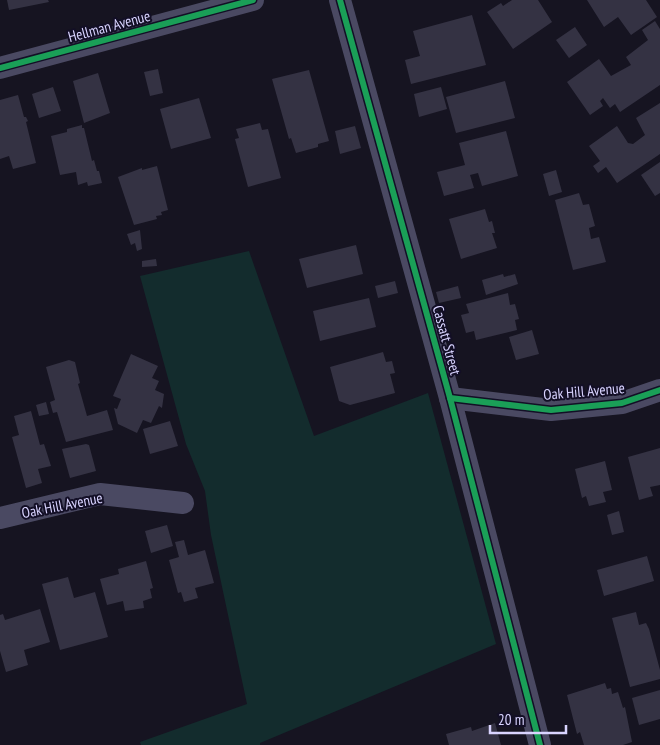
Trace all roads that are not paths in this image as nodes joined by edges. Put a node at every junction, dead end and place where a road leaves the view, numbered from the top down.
1 (252, 0) edge
2 (340, 0) edge
3 (0, 68) edge
4 (660, 390) edge
5 (450, 398) junction
6 (183, 503) dead end
7 (0, 518) edge
8 (540, 745) edge

1 - 3 street, Hellman Avenue
2 - 5 street, Cassatt Street
4 - 5 street, Oak Hill Avenue
5 - 8 street, Cassatt Street
6 - 7 street, Oak Hill Avenue

